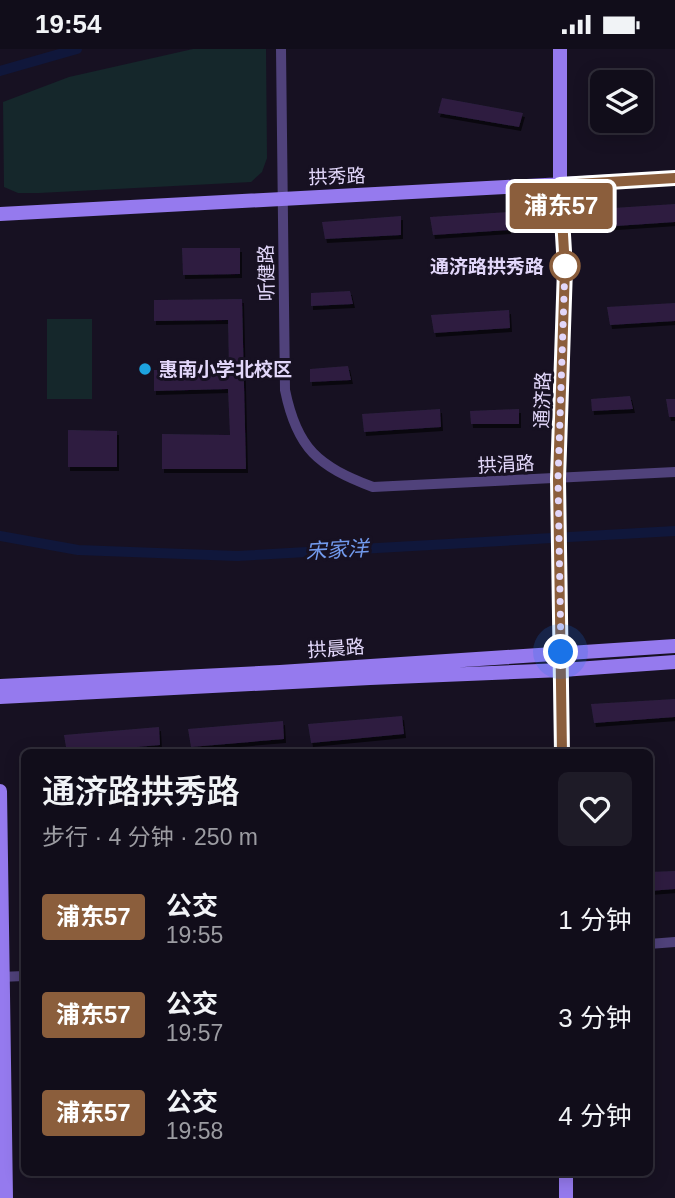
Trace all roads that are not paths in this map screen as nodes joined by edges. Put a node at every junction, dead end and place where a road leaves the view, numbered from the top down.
1 (281, 49) edge
2 (560, 49) edge
3 (675, 179) edge
4 (560, 185) junction
5 (283, 198) junction
6 (0, 214) edge
7 (675, 472) edge
8 (341, 475) joint
9 (558, 479) junction
10 (675, 646) edge
11 (561, 652) junction
12 (675, 662) edge
13 (562, 670) junction
14 (0, 686) edge
15 (0, 697) edge
16 (562, 749) edge
17 (0, 791) edge
18 (675, 942) edge
19 (653, 944) edge
20 (21, 976) edge
21 (1, 977) edge
22 (566, 1176) edge
23 (6, 1198) edge
24 (566, 1198) edge

1 - 5 street, 听健路
2 - 4 main road, 通济路
3 - 4 main road, 拱秀路
4 - 5 main road, 拱秀路
4 - 9 main road, 通济路
5 - 6 main road, 拱秀路
5 - 8 street, 听健路
7 - 9 street, 拱涓路
8 - 9 street, 拱涓路
9 - 11 main road, 通济路
10 - 11 main road, 拱晨路
11 - 13 main road, 通济路
11 - 14 main road, 拱晨路
12 - 13 main road, 拱晨路
13 - 15 main road, 拱晨路
13 - 16 main road, 通济路
17 - 21 main road
18 - 19 street
20 - 21 street
21 - 23 main road
22 - 24 main road

